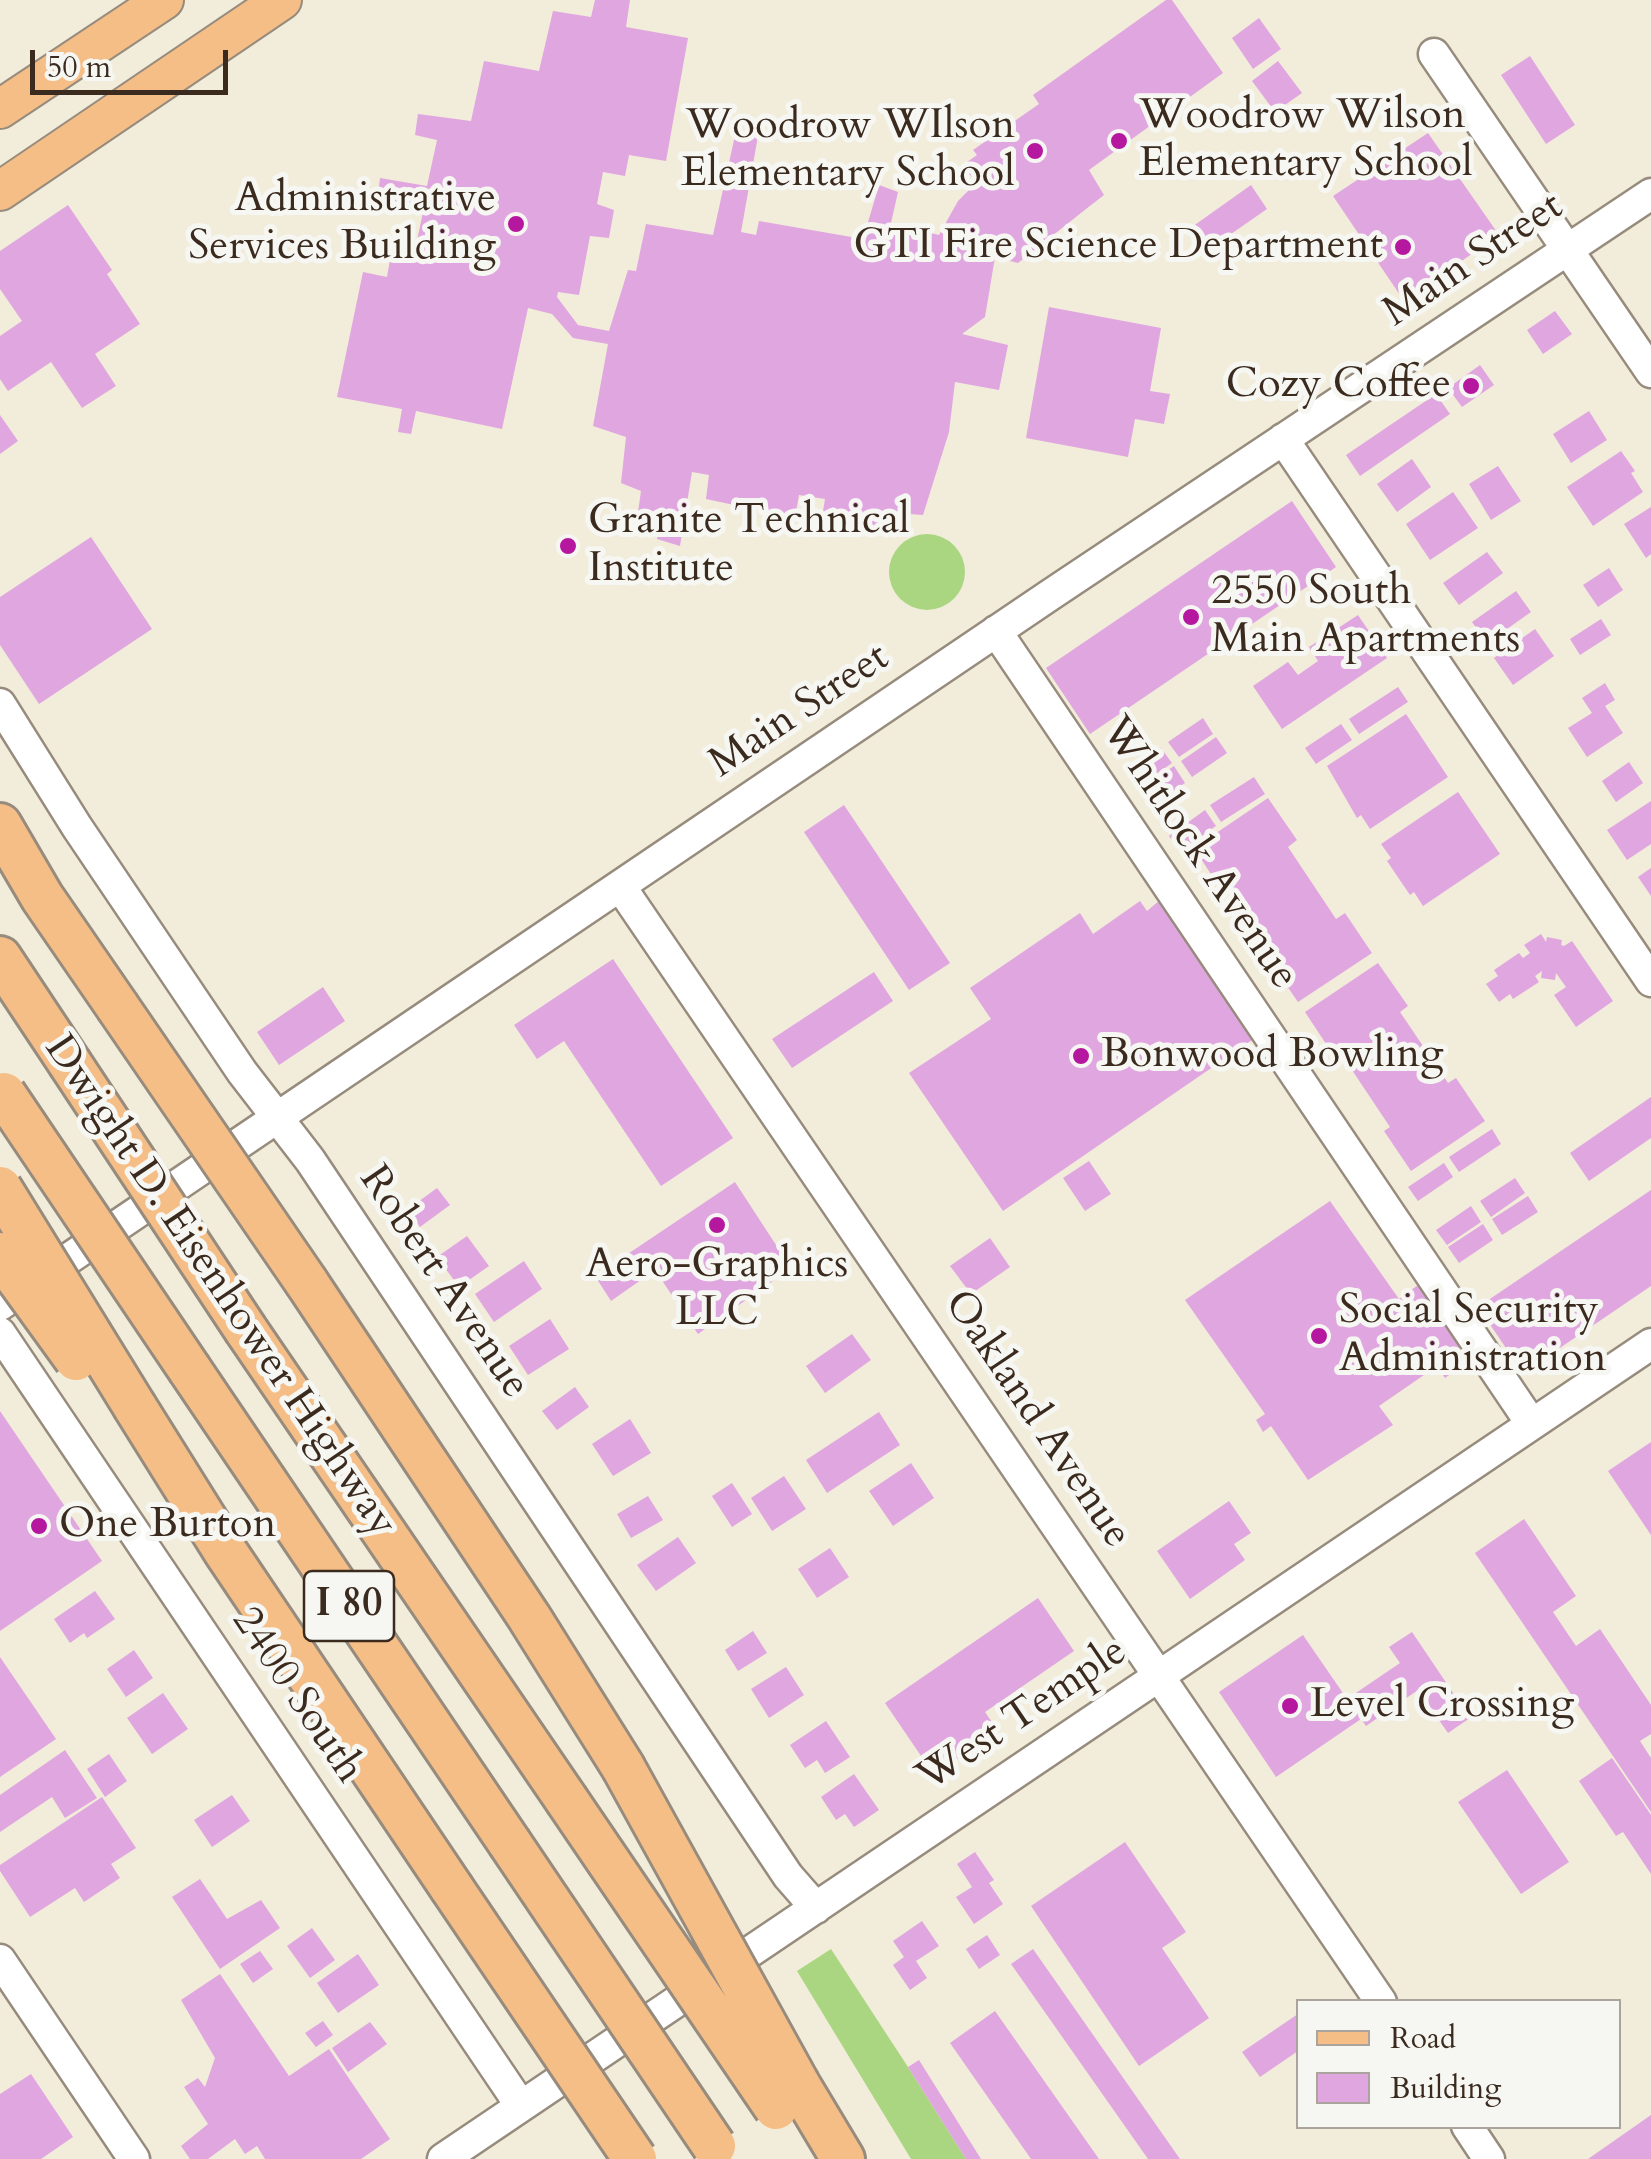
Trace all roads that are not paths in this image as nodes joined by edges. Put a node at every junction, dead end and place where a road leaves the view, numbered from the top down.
1 (164, 0) edge
2 (282, 0) edge
3 (1434, 54) dead end
4 (0, 109) edge
5 (0, 190) edge
6 (1651, 194) edge
7 (1568, 250) junction
8 (1651, 372) edge
9 (1283, 439) junction
10 (996, 631) junction
11 (0, 704) edge
12 (0, 825) edge
13 (620, 886) junction
14 (0, 958) edge
15 (1651, 981) edge
16 (2, 1091) edge
17 (276, 1118) junction
18 (0, 1188) edge
19 (0, 1254) edge
20 (0, 1305) edge
21 (0, 1334) edge
22 (1651, 1344) edge
23 (127, 1412) junction
24 (1531, 1424) junction
25 (1158, 1676) junction
26 (816, 1908) junction
27 (0, 1960) edge
28 (1380, 1999) edge
29 (787, 2096) junction
30 (521, 2106) junction
31 (1469, 2129) edge
32 (718, 2152) edge
33 (134, 2159) edge
34 (444, 2159) edge
35 (635, 2159) edge
36 (812, 2159) edge
37 (843, 2159) edge
38 (1489, 2159) edge

1 - 4 main road
2 - 5 main road
3 - 7 street
6 - 7 street, Main Street
7 - 8 street
7 - 9 street, Main Street
9 - 10 street, Main Street
9 - 15 street
10 - 13 street, Main Street
10 - 24 street, Whitlock Avenue
11 - 17 street, Robert Avenue
12 - 29 highway, bridge
13 - 17 street, Main Street
13 - 25 street, Oakland Avenue
14 - 29 highway, Dwight D. Eisenhower Highway / I 80, bridge
16 - 32 highway, Dwight D. Eisenhower Highway / I 80, bridge
17 - 20 street, Main Street
17 - 26 street, Robert Avenue
18 - 23 highway, bridge
19 - 23 highway, bridge
21 - 30 street, 2400 South
22 - 24 street, West Temple
23 - 35 highway, bridge
24 - 25 street, West Temple
25 - 26 street, West Temple
25 - 28 street, Oakland Avenue
26 - 30 street, West Temple
27 - 33 street
29 - 36 highway, Dwight D. Eisenhower Highway / I 80
29 - 37 highway
30 - 34 street, West Temple
31 - 38 street

